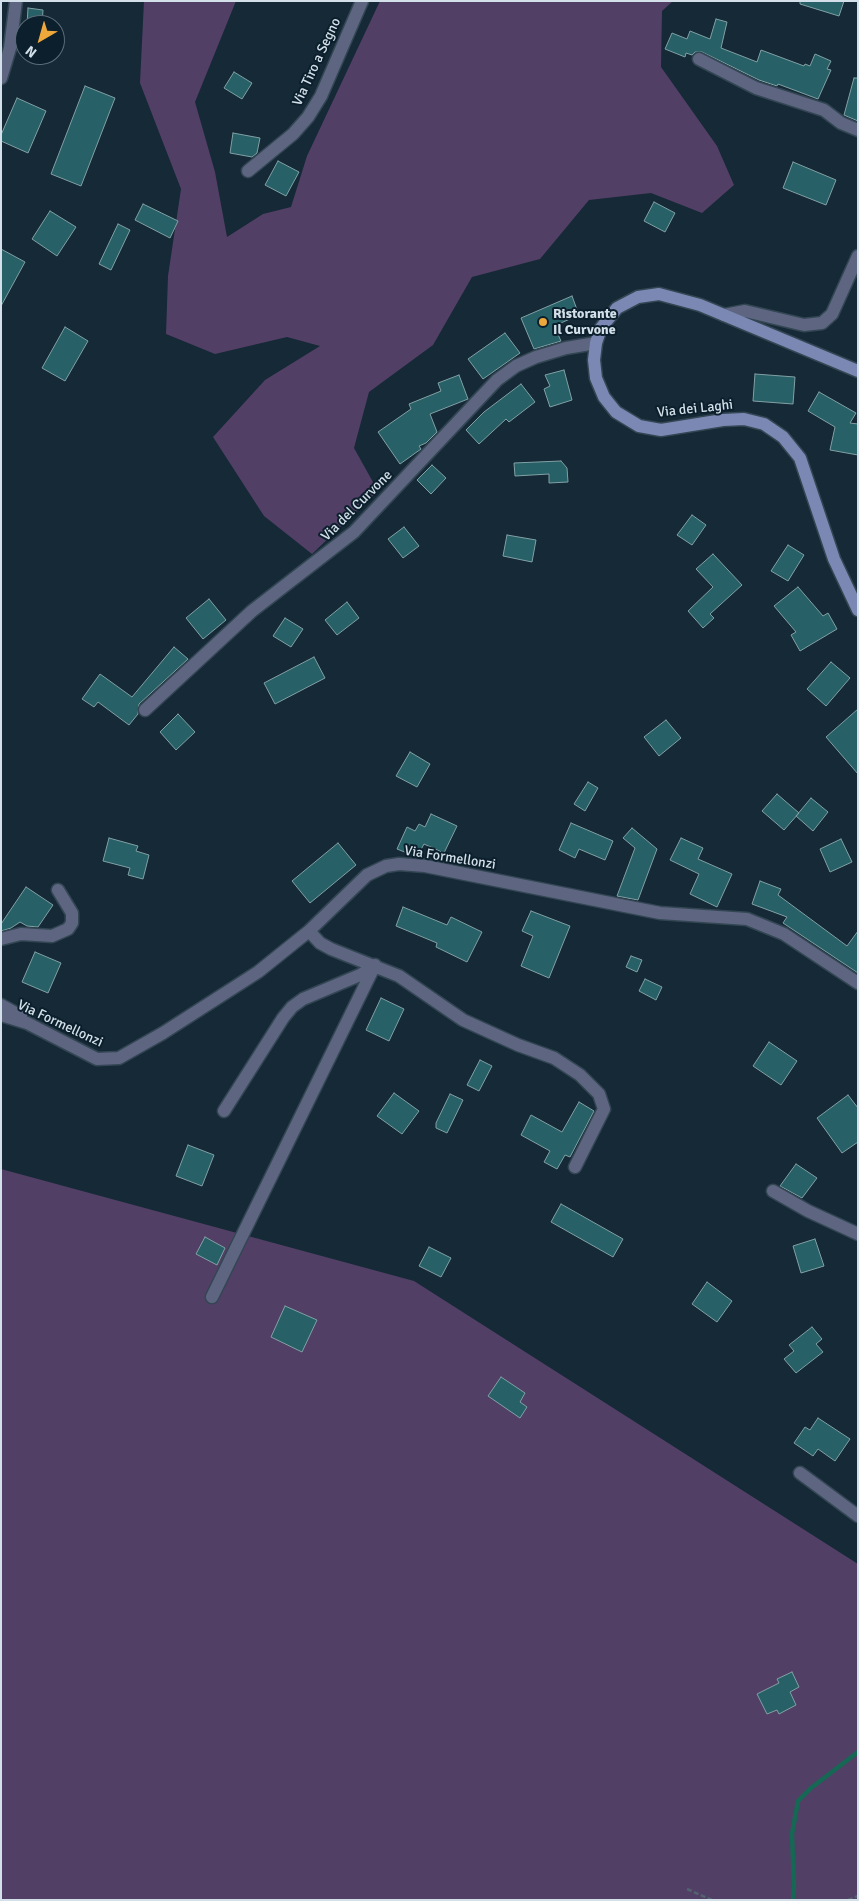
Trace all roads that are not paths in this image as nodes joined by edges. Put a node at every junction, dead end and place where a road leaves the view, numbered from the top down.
1 (16, 1) edge
2 (362, 1) edge
3 (699, 60) dead end
4 (1, 78) edge
5 (858, 130) edge
6 (248, 171) dead end
7 (858, 256) edge
8 (724, 315) junction
9 (596, 343) junction
10 (858, 371) edge
11 (858, 610) edge
12 (145, 710) dead end
13 (58, 890) dead end
14 (309, 931) junction
15 (1, 939) edge
16 (375, 965) junction
17 (858, 983) edge
18 (1, 1005) edge
19 (1, 1015) edge
20 (27, 1023) junction
21 (224, 1111) dead end
22 (575, 1167) dead end
23 (773, 1191) dead end
24 (858, 1234) edge
25 (212, 1297) dead end
26 (800, 1473) dead end
27 (858, 1516) edge

1 - 4 street
2 - 6 street, Via Tiro a Segno
3 - 5 street
7 - 8 street
8 - 9 main road, Via dei Laghi
8 - 10 main road, Via dei Laghi
9 - 11 main road, Via dei Laghi
9 - 12 street, Via del Curvone
13 - 15 street
14 - 16 street
14 - 17 street, Via Formellonzi
14 - 20 street, Via Formellonzi
16 - 21 street
16 - 22 street
16 - 25 street
18 - 20 street
19 - 20 street, Via Formellonzi
23 - 24 street
26 - 27 street

